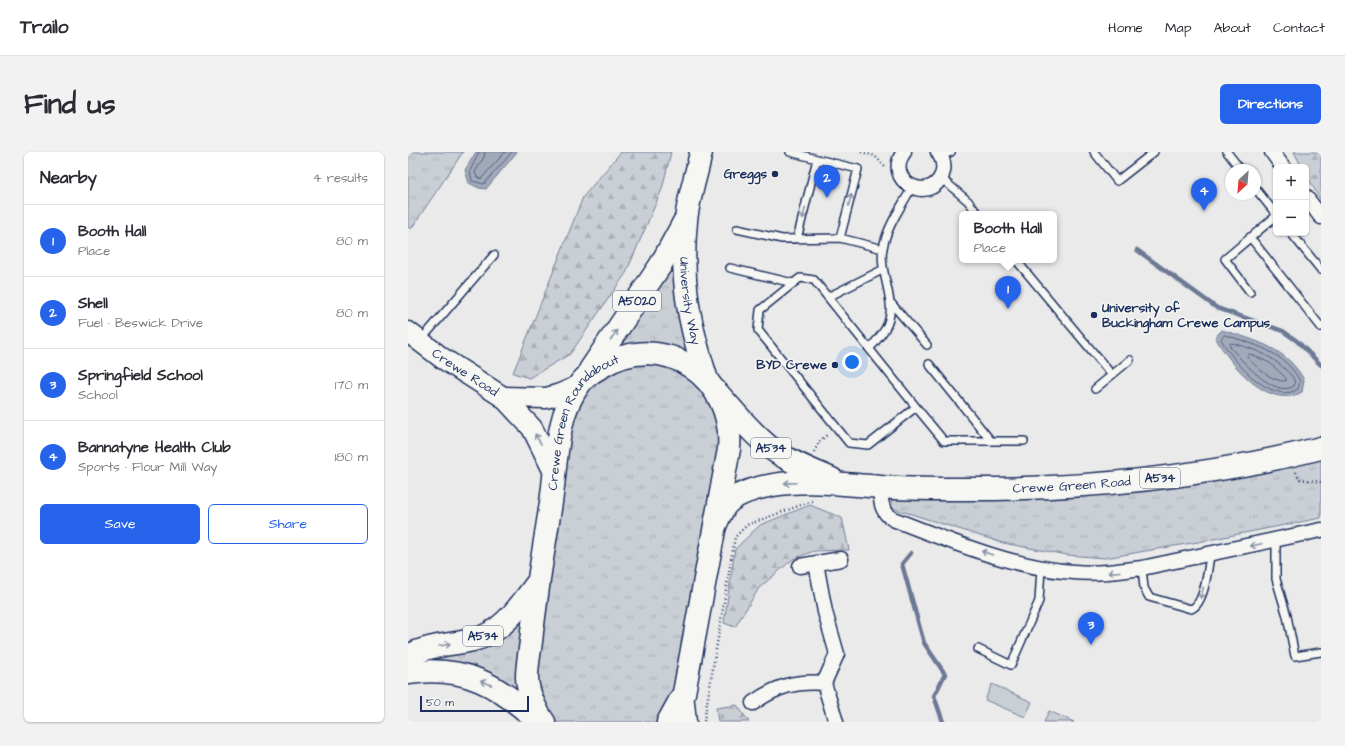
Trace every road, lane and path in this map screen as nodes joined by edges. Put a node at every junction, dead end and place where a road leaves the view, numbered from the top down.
1 (701, 152) edge
2 (790, 152) edge
3 (861, 152) edge
4 (1094, 152) edge
5 (1154, 152) edge
6 (1227, 152) edge
7 (1272, 152) edge
8 (901, 153) edge
9 (944, 153) edge
10 (817, 159) junction
11 (1236, 164) edge
12 (1281, 164) edge
13 (890, 173) dead end
14 (940, 178) junction
15 (912, 187) junction
16 (1261, 196) edge
17 (1308, 200) edge
18 (976, 211) edge
19 (1273, 211) edge
20 (1321, 217) edge
21 (1273, 218) edge
22 (686, 219) junction
23 (737, 229) dead end
24 (1293, 236) edge
25 (840, 238) junction
26 (1250, 238) junction
27 (797, 239) junction
28 (883, 249) junction
29 (494, 255) dead end
30 (1019, 263) edge
31 (730, 268) dead end
32 (882, 270) junction
33 (1321, 270) edge
34 (793, 284) junction
35 (1250, 292) dead end
36 (828, 297) junction
37 (891, 303) junction
38 (1321, 327) edge
39 (414, 336) edge
40 (927, 345) dead end
41 (870, 348) junction
42 (1130, 360) dead end
43 (929, 364) dead end
44 (1112, 375) junction
45 (581, 382) junction
46 (711, 385) junction
47 (1095, 389) dead end
48 (503, 397) junction
49 (916, 407) junction
50 (836, 428) junction
51 (991, 441) junction
52 (1024, 441) dead end
53 (1321, 448) edge
54 (812, 458) dead end
55 (1294, 470) dead end
56 (555, 474) junction
57 (1321, 482) edge
58 (843, 483) junction
59 (881, 487) junction
60 (819, 501) dead end
61 (714, 527) junction
62 (1321, 530) edge
63 (1276, 540) junction
64 (1210, 555) junction
65 (841, 559) dead end
66 (816, 563) junction
67 (800, 566) dead end
68 (1042, 568) junction
69 (1142, 568) junction
70 (538, 581) junction
71 (978, 650) dead end
72 (1321, 652) edge
73 (408, 656) edge
74 (408, 673) edge
75 (824, 683) junction
76 (684, 693) junction
77 (753, 703) dead end
78 (540, 722) edge
79 (544, 722) edge
80 (668, 722) edge
81 (687, 722) edge
82 (704, 722) edge
83 (836, 722) edge

1 - 22 main road, University Way / A5020
2 - 10 lane
3 - 13 path
4 - 5 lane
6 - 11 lane
7 - 12 street
8 - 15 street
9 - 14 street
25 -> 10 lane
10 -> 27 lane
14 - 15 street
14 - 18 lane
15 - 28 lane
16 - 19 lane
17 - 20 street
21 - 26 lane
45 -> 22 main road, University Way / A5020
22 - 46 main road, University Way / A5020
23 - 27 lane
24 - 33 lane
25 - 27 lane
25 - 28 lane
26 - 35 lane
26 - 38 lane
28 - 32 lane
29 - 39 lane
30 - 44 lane
31 - 34 lane
32 - 36 lane
32 - 37 lane
34 - 36 lane
34 - 50 lane
36 - 41 lane
37 - 40 lane
37 - 41 lane
39 - 48 main road, Crewe Road
41 - 49 lane
42 - 44 lane
43 - 51 lane
44 - 47 lane
45 - 46 main road, Crewe Green Roundabout
45 - 48 main road, Crewe Road
45 - 56 main road, Crewe Green Roundabout
46 - 58 main road, Crewe Green Road / A534
46 - 61 main road, Crewe Green Roundabout
56 -> 48 main road, Crewe Road
49 - 50 lane
49 - 51 lane
50 - 54 path
51 - 52 lane
53 - 59 main road, Crewe Green Road / A534
55 - 57 path
56 - 70 main road, Crewe Green Roundabout
58 - 59 main road, Crewe Green Road / A534
58 -> 61 main road, Crewe Green Road / A534
68 -> 59 street
60 - 82 path
61 - 76 main road, Crewe Green Roundabout
62 - 63 street
63 -> 64 street
63 - 72 lane
64 - 69 street
64 -> 69 lane
65 - 66 street
66 - 67 street
66 - 75 street
69 -> 68 street
68 - 71 lane
73 -> 70 main road, A534
70 - 79 main road, Crewe Green Roundabout
78 -> 74 main road
75 - 77 street
75 - 83 street
76 - 80 main road, Crewe Green Roundabout
76 - 81 street

